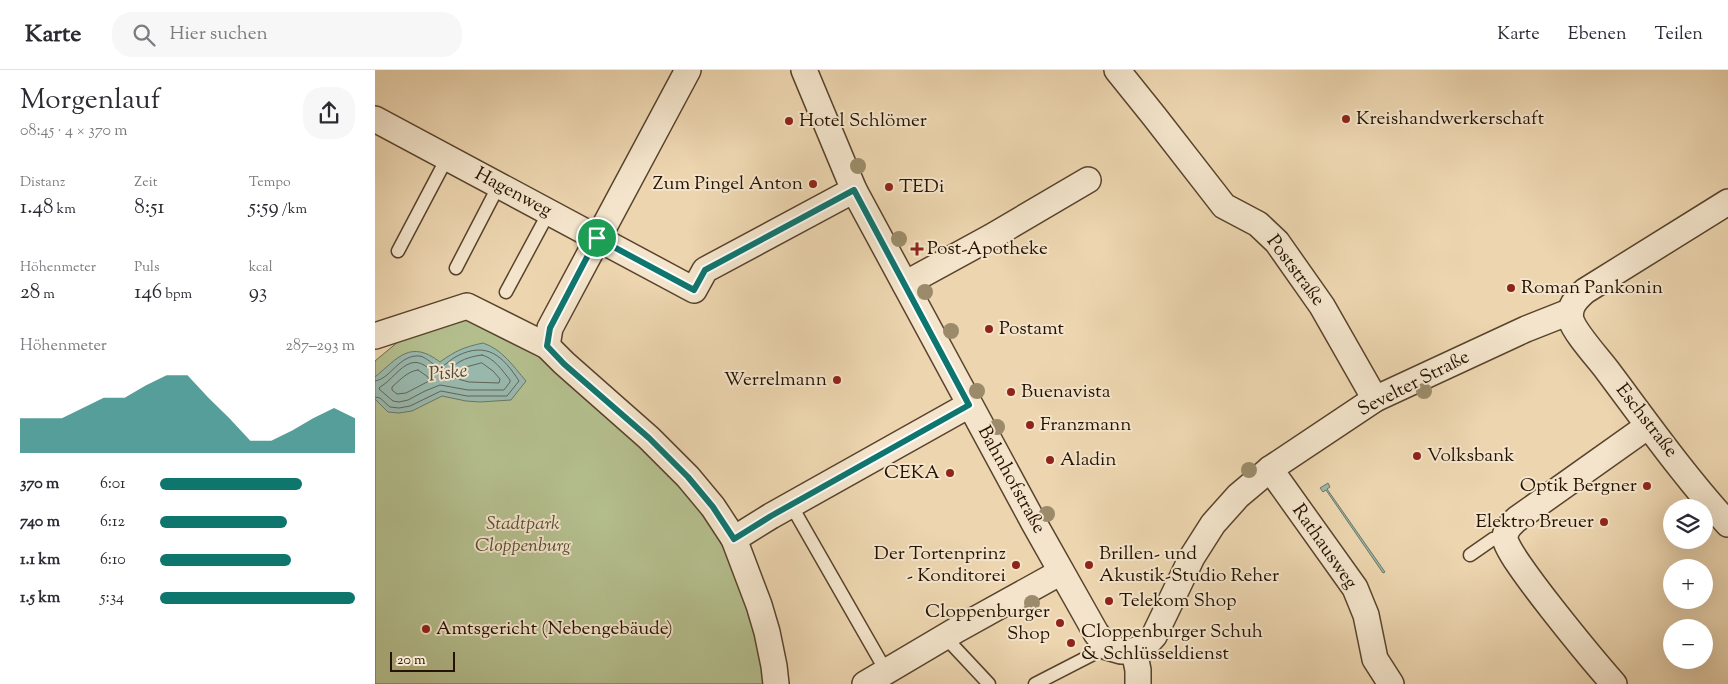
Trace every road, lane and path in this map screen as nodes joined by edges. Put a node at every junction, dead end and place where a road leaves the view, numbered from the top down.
1 (688, 70) edge
2 (804, 70) edge
3 (1117, 70) edge
4 (375, 119) edge
5 (447, 158) junction
6 (1088, 180) dead end
7 (499, 185) junction
8 (854, 190) junction
9 (1728, 202) edge
10 (549, 212) junction
11 (597, 238) junction
12 (397, 251) dead end
13 (456, 268) dead end
14 (905, 284) junction
15 (506, 292) dead end
16 (1570, 314) junction
17 (375, 336) edge
18 (547, 346) junction
19 (1375, 400) junction
20 (969, 405) junction
21 (1649, 426) junction
22 (1270, 470) junction
23 (791, 504) junction
24 (1728, 524) edge
25 (1504, 537) junction
26 (734, 539) junction
27 (1470, 555) dead end
28 (1061, 572) junction
29 (945, 636) junction
30 (1107, 647) junction
31 (1134, 651) junction
32 (886, 671) junction
33 (776, 684) edge
34 (865, 684) edge
35 (989, 684) edge
36 (1035, 684) edge
37 (1138, 684) edge
38 (1391, 684) edge
39 (1614, 684) edge

1 - 11 street
2 - 8 street, Bahnhofstraße
3 - 19 street, Poststraße
4 - 5 street, Hagenweg
5 - 7 street, Hagenweg
5 - 12 lane
6 - 14 street
7 - 10 street, Hagenweg
7 - 13 lane
8 - 11 street, Hagenweg
8 - 14 street, Bahnhofstraße
9 - 16 street
10 - 11 street, Hagenweg
10 - 15 lane
11 - 18 street
14 - 20 street, Bahnhofstraße
16 - 19 street, Sevelter Straße
16 - 21 street, Eschstraße
17 - 18 street
18 - 26 street
19 - 22 street, Sevelter Straße
20 - 23 street
20 - 28 street, Bahnhofstraße
21 - 24 street, Eschstraße
21 - 25 street
22 - 31 street, Sevelter Straße
22 - 38 street, Rathausweg
23 - 26 street
23 - 32 lane
25 - 27 lane
25 - 39 street
26 - 33 street
28 - 29 street
28 - 30 street, Bahnhofstraße
29 - 32 street
29 - 35 lane
30 - 31 street
30 - 36 lane
31 - 37 street
32 - 34 street

